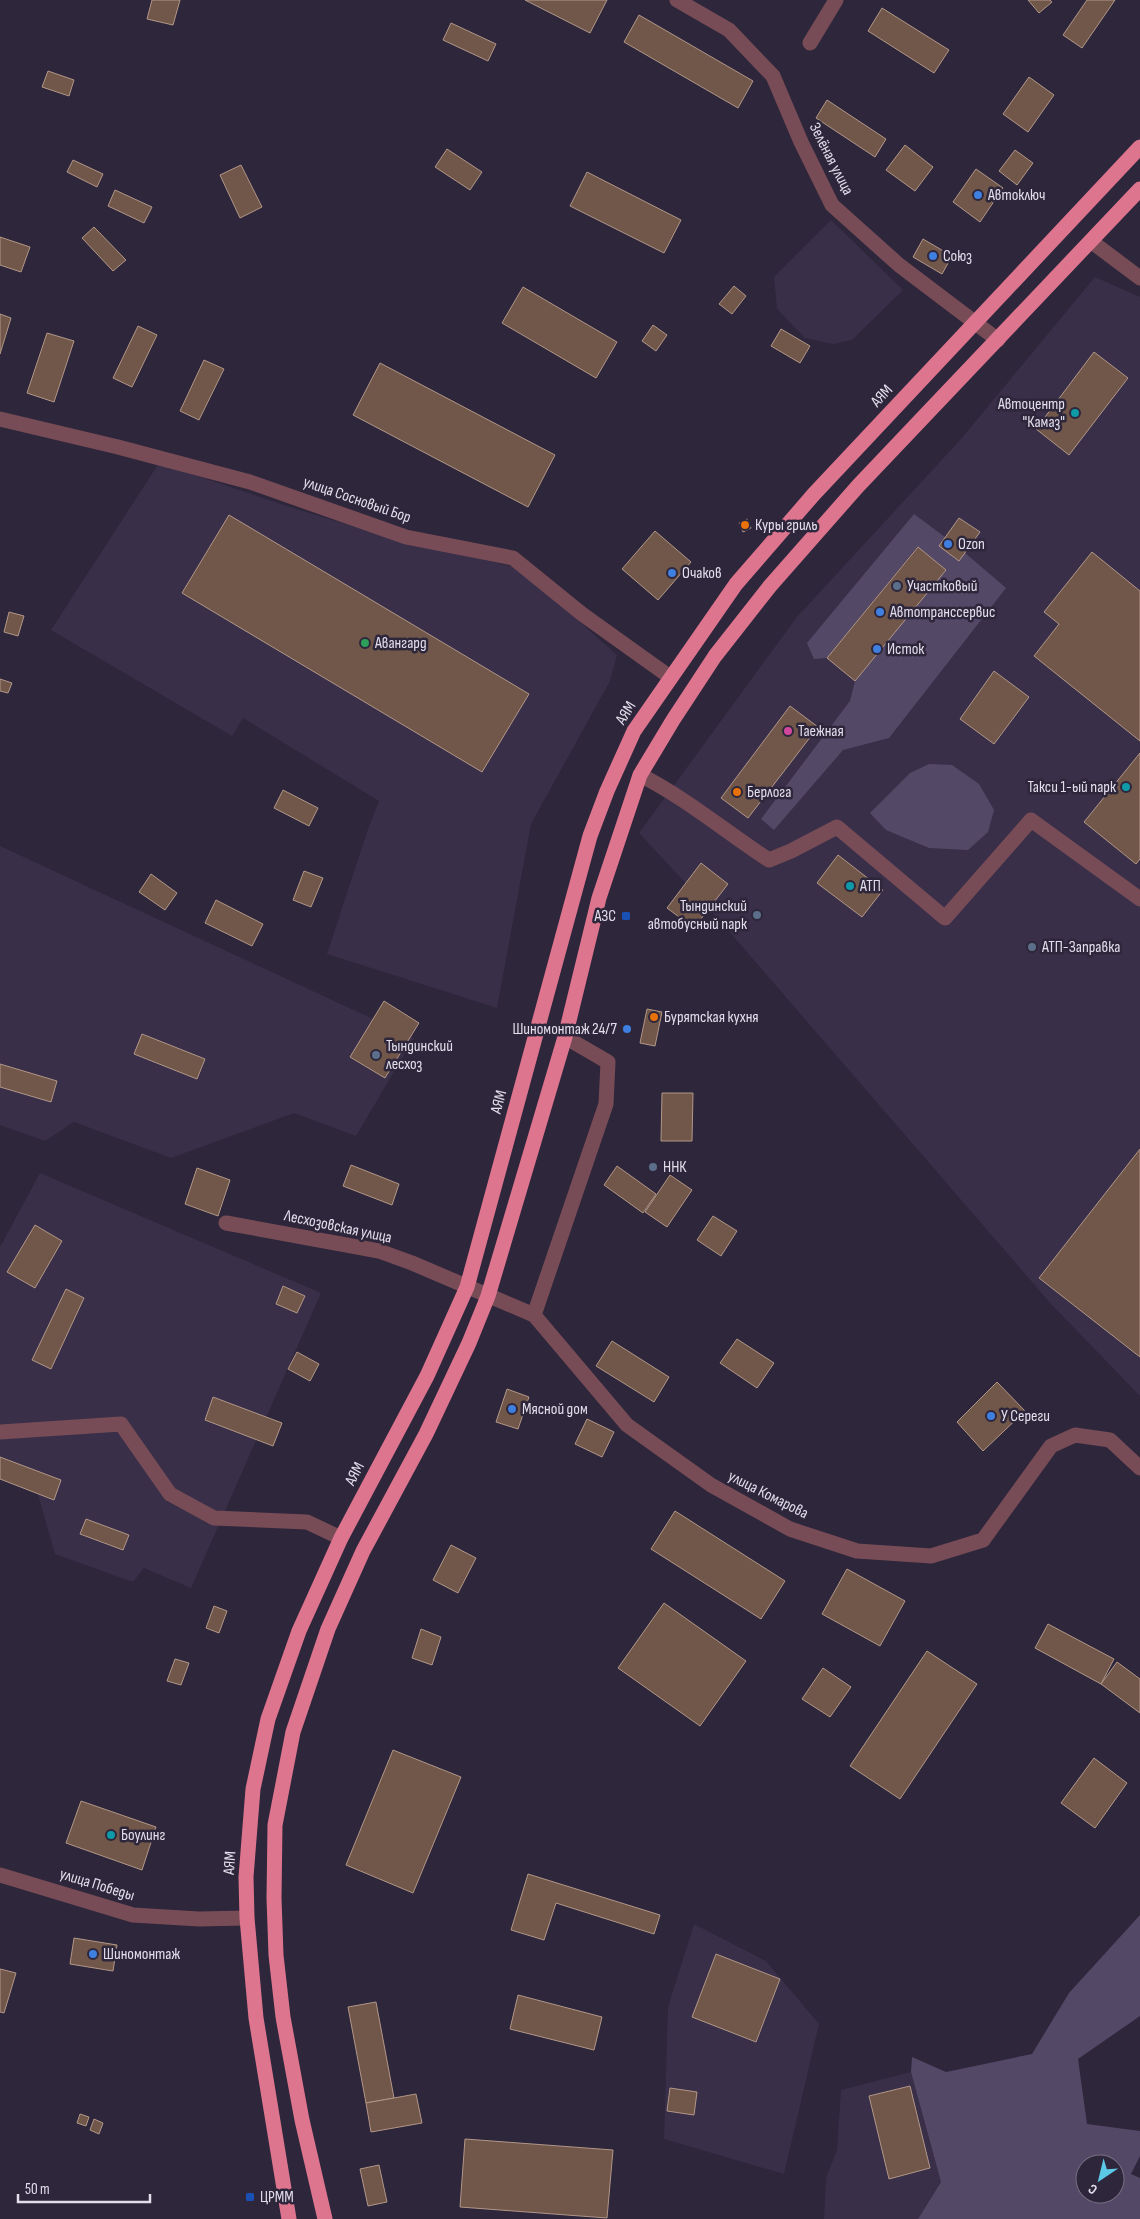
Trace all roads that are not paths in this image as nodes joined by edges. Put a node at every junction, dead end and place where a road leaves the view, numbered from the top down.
1 (677, 0) edge
2 (836, 0) edge
3 (810, 43) dead end
4 (1140, 147) edge
5 (1140, 189) edge
6 (1092, 242) junction
7 (1140, 278) edge
8 (975, 323) junction
9 (998, 340) junction
10 (0, 419) edge
11 (670, 677) junction
12 (640, 775) junction
13 (1140, 899) edge
14 (566, 1037) junction
15 (226, 1223) dead end
16 (467, 1287) junction
17 (488, 1296) junction
18 (534, 1315) junction
19 (0, 1432) edge
20 (1140, 1468) edge
21 (341, 1538) junction
22 (0, 1875) edge
23 (247, 1918) junction
24 (289, 2219) edge
25 (325, 2219) edge

1 - 8 street, Зелёная улица
2 - 3 street
4 - 8 highway, АЯМ
5 - 6 highway
6 - 7 street
6 - 9 highway
8 - 9 street, Зелёная улица
8 - 11 highway, АЯМ
9 - 12 highway
10 - 11 street, улица Сосновый Бор
11 - 16 highway, АЯМ
12 - 13 street
12 - 14 highway
14 - 17 highway
14 - 18 street
15 - 16 street, Лесхозовская улица
16 - 17 street, Лесхозовская улица
16 - 21 highway, АЯМ
17 - 18 street, Лесхозовская улица
17 - 25 highway
18 - 20 street, улица Комарова
19 - 21 street
21 - 23 highway, АЯМ
22 - 23 street, улица Победы
23 - 24 highway, АЯМ

